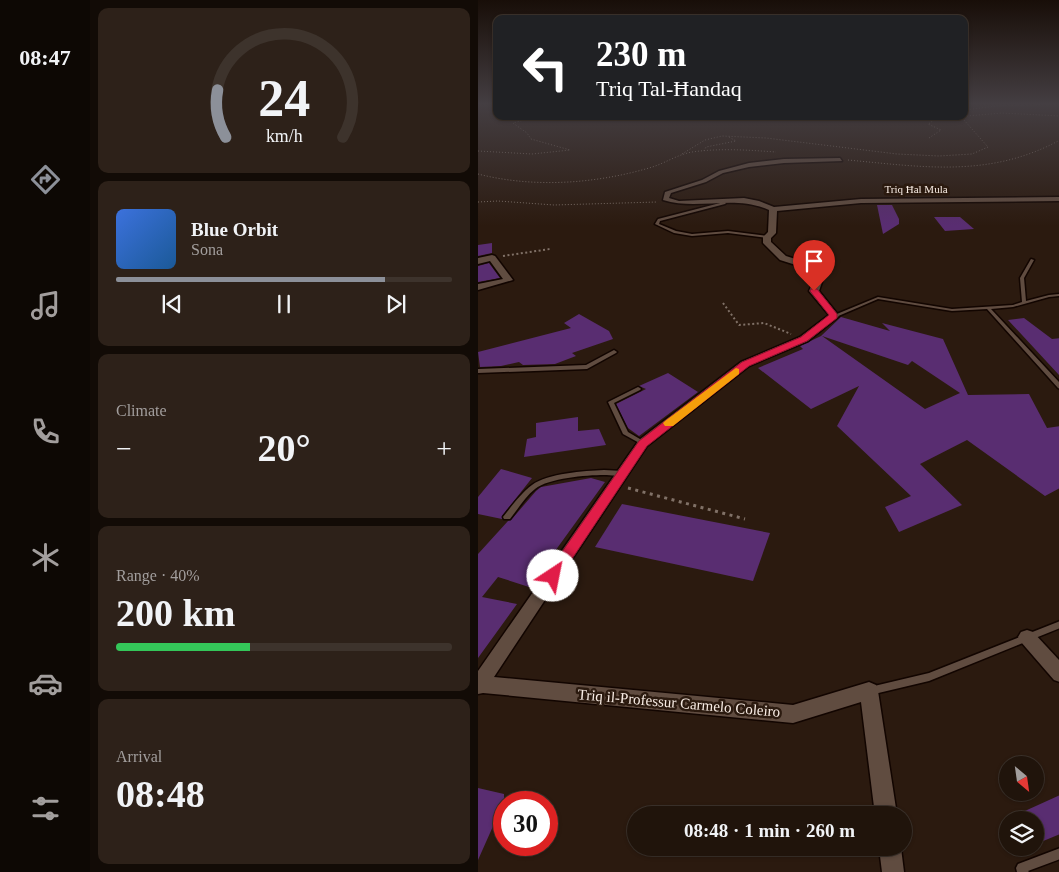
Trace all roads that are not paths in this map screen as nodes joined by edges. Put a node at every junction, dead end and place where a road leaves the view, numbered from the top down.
1 (840, 160) road end
2 (1060, 199) edge
3 (724, 203) dead end
4 (773, 210) junction
5 (767, 237) junction
6 (1032, 260) dead end
7 (478, 261) edge
8 (478, 287) edge
9 (1060, 295) edge
10 (1024, 303) junction
11 (988, 309) junction
12 (834, 316) junction
13 (614, 352) dead end
14 (478, 371) edge
15 (1060, 387) edge
16 (638, 389) dead end
17 (643, 443) junction
18 (624, 473) junction
19 (507, 517) dead end
20 (1060, 624) edge
21 (1026, 637) junction
22 (1060, 674) edge
23 (479, 685) edge
24 (869, 691) junction
25 (885, 806) edge
26 (1060, 853) edge
27 (891, 856) edge
28 (893, 872) edge
29 (1023, 872) edge

1 - 4 street
2 - 4 street, Triq Ħal Mula
3 - 5 lane
4 - 5 street
5 - 12 street
6 - 10 lane
7 - 8 street
9 - 10 lane
10 - 11 lane
11 - 12 lane
11 - 15 lane
12 - 17 street
13 - 14 lane
16 - 17 lane
17 - 18 street
18 - 19 lane
18 - 23 street
20 - 21 lane, Triq il-Professur Carmelo Coleiro
21 - 22 street
21 - 24 lane, Triq il-Professur Carmelo Coleiro
23 - 24 street, Triq il-Professur Carmelo Coleiro
24 - 25 street
26 - 29 lane
27 - 28 street

